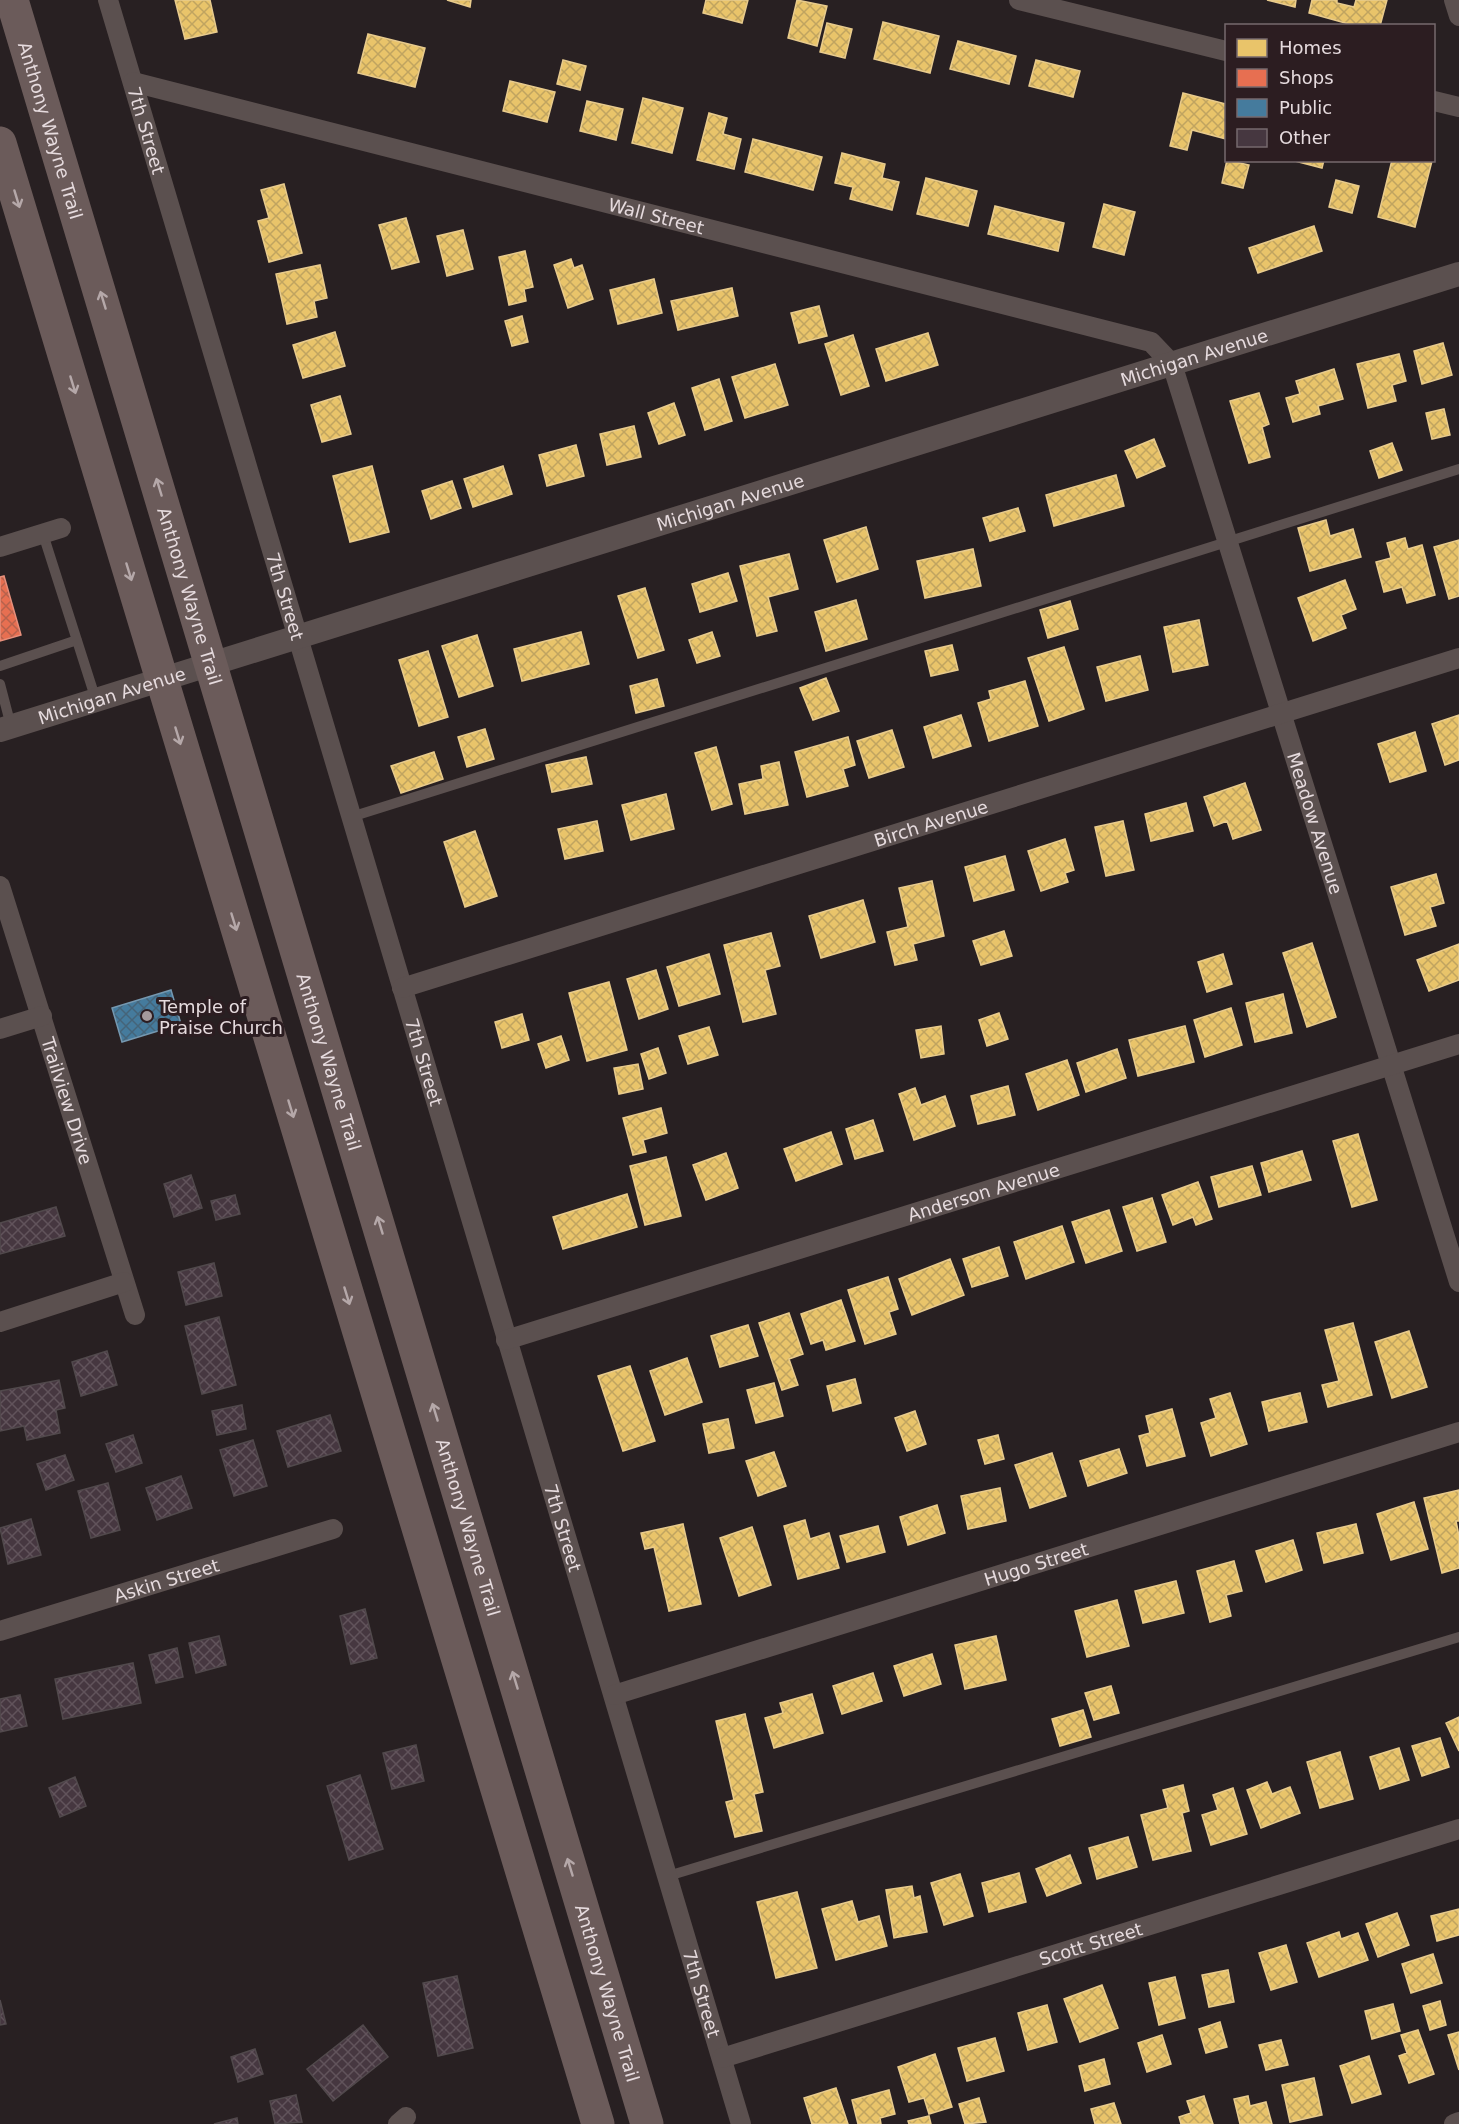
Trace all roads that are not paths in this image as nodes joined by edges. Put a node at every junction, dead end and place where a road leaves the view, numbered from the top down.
1 (12, 0) edge
2 (108, 0) edge
3 (1019, 0) edge
4 (1454, 0) edge
5 (1459, 16) edge
6 (1225, 51) edge
7 (133, 82) junction
8 (1435, 101) edge
9 (1459, 107) edge
10 (0, 143) edge
11 (1459, 274) edge
12 (1172, 364) junction
13 (1459, 469) edge
14 (52, 531) joint
15 (1228, 541) junction
16 (0, 547) edge
17 (297, 637) junction
18 (77, 640) junction
19 (1459, 658) edge
20 (213, 663) junction
21 (0, 666) edge
22 (161, 680) junction
23 (0, 684) edge
24 (96, 700) junction
25 (1283, 713) junction
26 (6, 728) edge
27 (351, 817) junction
28 (0, 886) edge
29 (402, 988) junction
30 (42, 1016) junction
31 (0, 1029) edge
32 (1459, 1044) edge
33 (1392, 1065) junction
34 (124, 1282) junction
35 (1459, 1282) edge
36 (135, 1315) dead end
37 (0, 1322) edge
38 (506, 1340) junction
39 (1459, 1432) edge
40 (333, 1529) dead end
41 (0, 1631) edge
42 (1459, 1637) edge
43 (614, 1695) junction
44 (1459, 1829) edge
45 (668, 1876) junction
46 (722, 2058) junction
47 (1459, 2122) edge
48 (598, 2124) edge
49 (647, 2124) edge
50 (741, 2124) edge
51 (1454, 2124) edge

20 -> 1 highway, Anthony Wayne Trail
2 - 7 street, 7th Street
3 - 6 street
4 - 5 street
7 - 12 street, Wall Street
7 - 17 street, 7th Street
8 - 9 street
10 -> 22 highway
11 - 12 street, Michigan Avenue
12 - 15 street, Meadow Avenue
12 - 17 street, Michigan Avenue
13 - 15 lane
14 - 16 street
14 - 18 lane
15 - 25 street, Meadow Avenue
15 - 27 lane
17 - 20 street, Michigan Avenue
17 - 27 street, 7th Street
18 - 21 lane
18 - 24 lane
19 - 25 street, Birch Avenue
20 - 22 street, Michigan Avenue
49 -> 20 highway, Anthony Wayne Trail
22 - 24 street, Michigan Avenue
22 -> 48 highway
23 - 26 lane
24 - 26 street, Michigan Avenue
25 - 29 street, Birch Avenue
25 - 33 street, Meadow Avenue
27 - 29 street, 7th Street
28 - 30 street, Trailview Drive
29 - 38 street, 7th Street
30 - 31 street
30 - 34 street, Trailview Drive
32 - 33 street, Anderson Avenue
33 - 35 street, Meadow Avenue
33 - 38 street, Anderson Avenue
34 - 36 street, Trailview Drive
34 - 37 street
38 - 43 street, 7th Street
39 - 43 street, Hugo Street
40 - 41 street, Askin Street
42 - 45 lane
43 - 45 street, 7th Street
44 - 46 street, Scott Street
45 - 46 street, 7th Street
46 - 50 street, 7th Street
47 - 51 street

